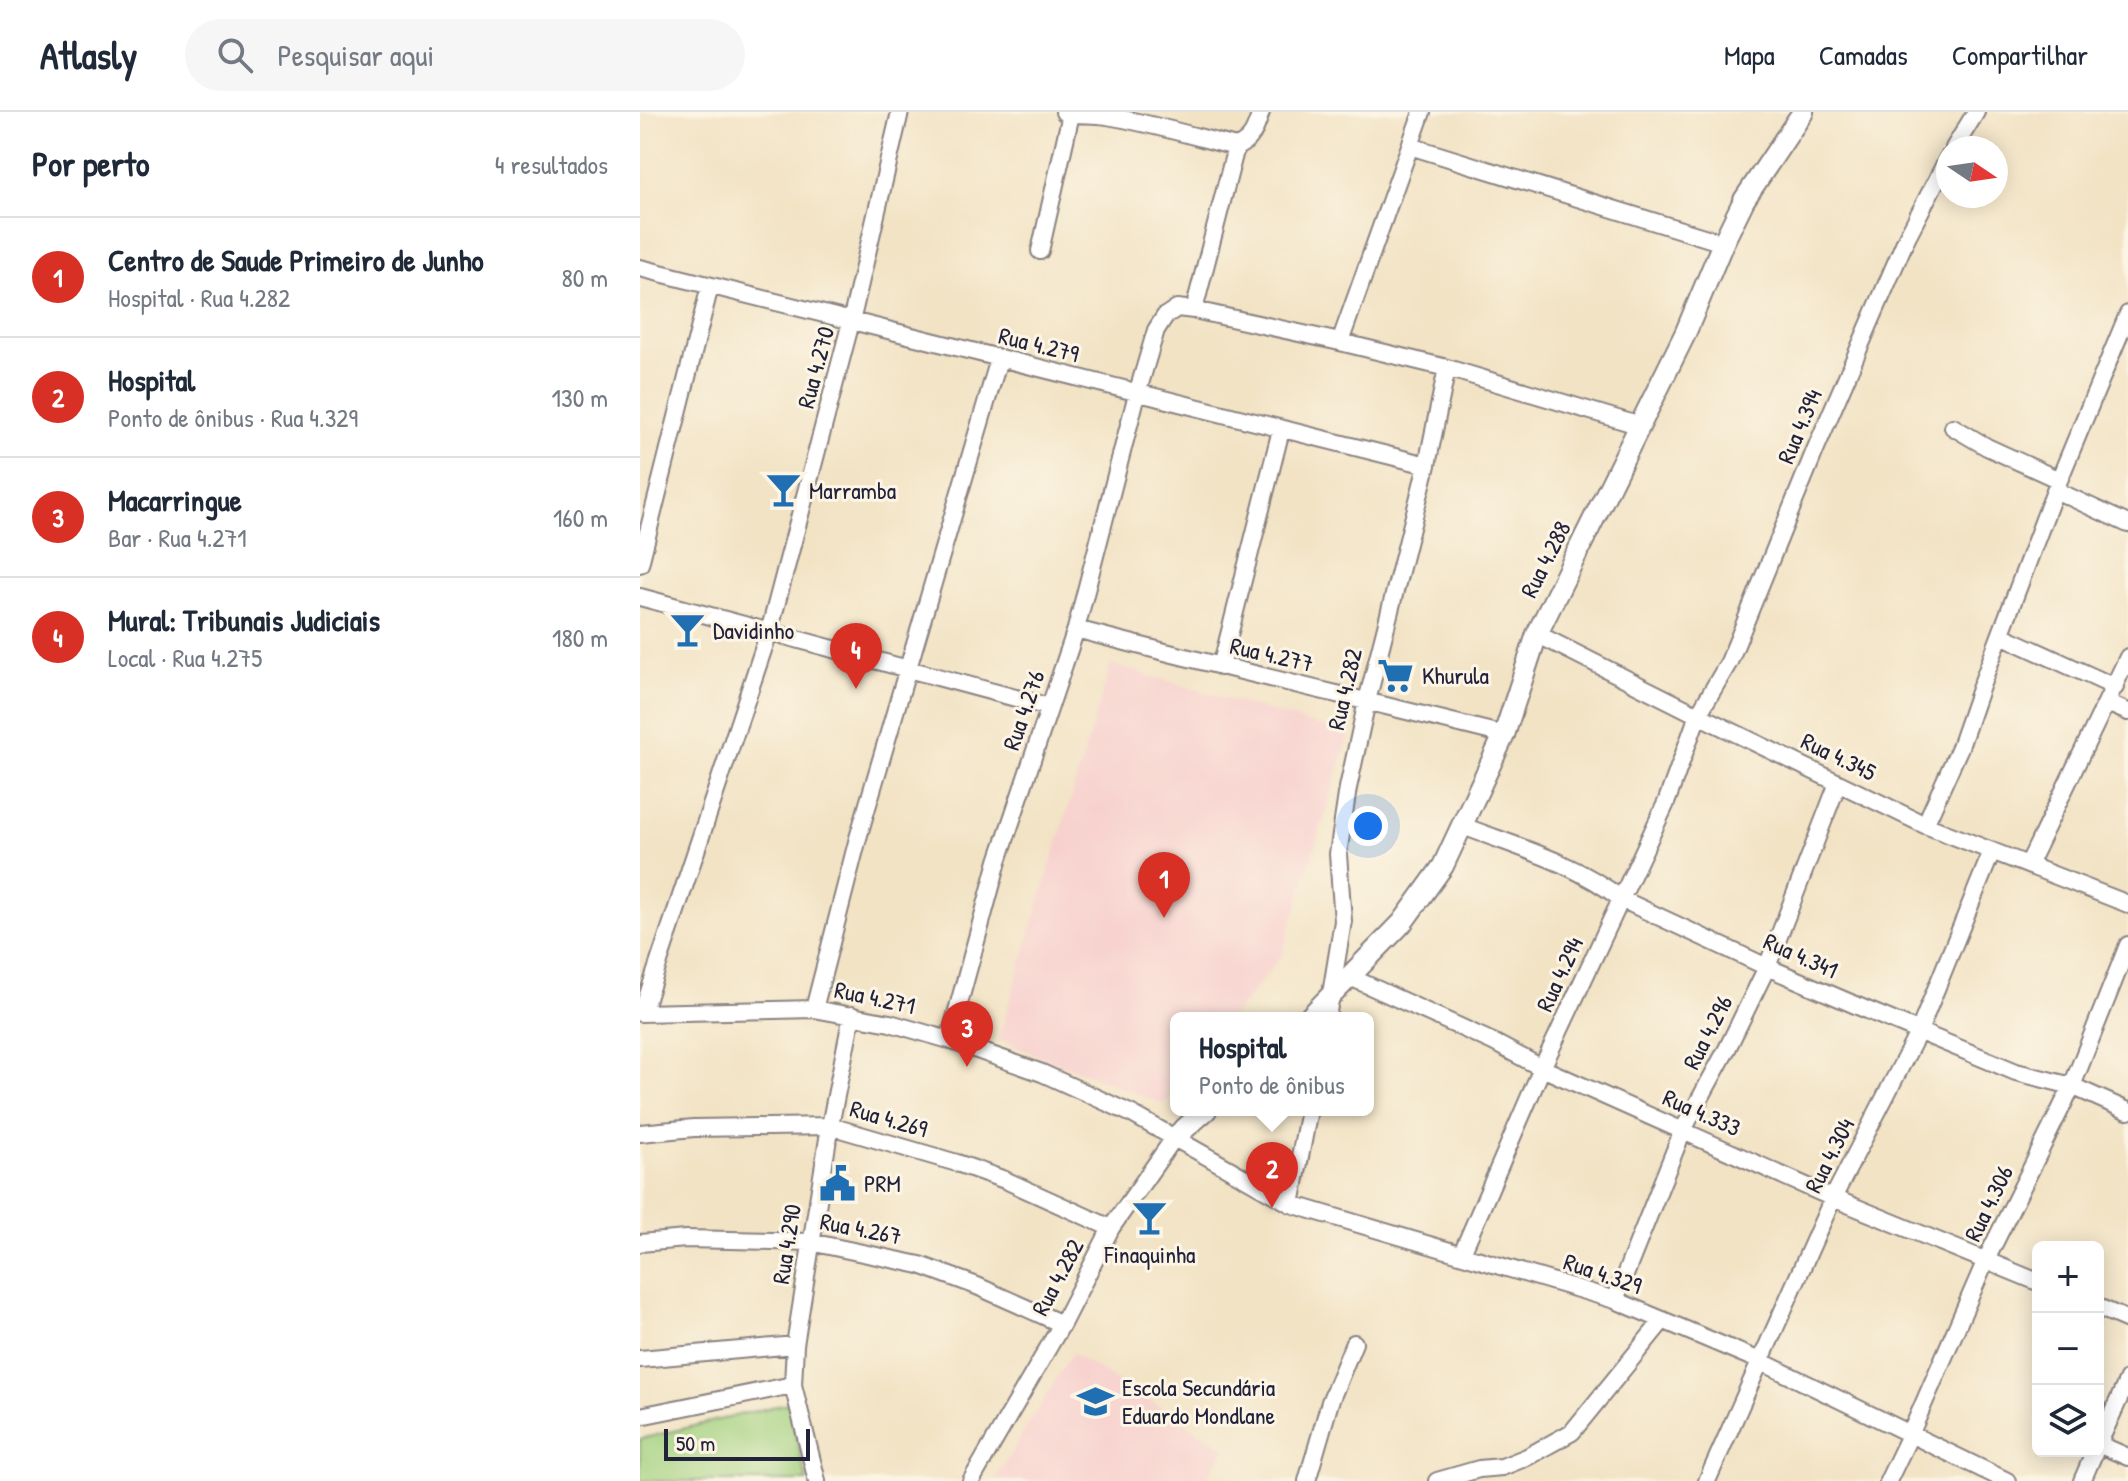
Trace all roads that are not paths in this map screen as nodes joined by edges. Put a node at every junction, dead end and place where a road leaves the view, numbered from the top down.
1 (900, 112) edge
2 (1261, 112) edge
3 (1422, 112) edge
4 (1803, 112) edge
5 (1976, 112) edge
6 (1067, 113) edge
7 (1961, 136) edge
8 (1410, 146) junction
9 (1236, 147) junction
10 (1936, 182) edge
11 (1723, 243) junction
12 (1040, 251) dead end
13 (640, 268) edge
14 (710, 286) junction
15 (1194, 310) junction
16 (2128, 314) edge
17 (851, 322) junction
18 (1340, 342) junction
19 (2122, 344) edge
20 (999, 359) junction
21 (1447, 368) junction
22 (1137, 394) junction
23 (1641, 426) junction
24 (1953, 427) dead end
25 (1281, 430) junction
26 (1427, 465) junction
27 (2057, 485) junction
28 (2128, 524) edge
29 (640, 564) edge
30 (640, 597) edge
31 (1076, 629) junction
32 (769, 632) junction
33 (1537, 634) junction
34 (2001, 635) junction
35 (2128, 657) edge
36 (1221, 667) junction
37 (908, 668) junction
38 (2115, 687) junction
39 (1367, 701) junction
40 (2107, 703) junction
41 (1049, 707) junction
42 (2128, 712) edge
43 (1698, 715) junction
44 (1504, 735) junction
45 (1838, 783) junction
46 (1925, 825) junction
47 (1463, 826) junction
48 (1992, 851) junction
49 (2028, 865) junction
50 (1621, 899) junction
51 (2128, 904) edge
52 (2128, 945) edge
53 (1767, 967) junction
54 (1350, 977) junction
55 (1332, 996) junction
56 (814, 1009) junction
57 (1315, 1012) edge
58 (1328, 1012) edge
59 (641, 1013) edge
60 (852, 1015) junction
61 (1919, 1031) junction
62 (949, 1040) junction
63 (1542, 1068) junction
64 (2072, 1086) junction
65 (2128, 1111) edge
66 (1199, 1116) edge
67 (1307, 1116) edge
68 (830, 1126) junction
69 (1683, 1130) junction
70 (640, 1133) edge
71 (1174, 1138) junction
72 (1833, 1198) junction
73 (1284, 1200) junction
74 (1111, 1228) junction
75 (810, 1242) junction
76 (640, 1243) edge
77 (1462, 1253) junction
78 (1986, 1260) junction
79 (2032, 1279) edge
80 (1615, 1300) junction
81 (2104, 1310) edge
82 (1663, 1320) junction
83 (2128, 1320) edge
84 (1062, 1324) junction
85 (1354, 1343) dead end
86 (795, 1345) junction
87 (640, 1359) edge
88 (1760, 1361) junction
89 (2128, 1379) edge
90 (793, 1385) junction
91 (640, 1416) edge
92 (2104, 1431) edge
93 (1910, 1435) junction
94 (2104, 1447) edge
95 (2092, 1457) edge
96 (2128, 1457) edge
97 (817, 1481) edge
98 (971, 1481) edge
99 (1307, 1481) edge
100 (1437, 1481) edge
101 (1707, 1481) edge
102 (1888, 1481) edge
103 (2007, 1481) edge
104 (2082, 1481) edge

1 - 17 street, Rua 4.270
2 - 9 street
3 - 8 street
4 - 11 street, Rua 4.288
5 - 7 street
6 - 9 street
6 - 12 street
8 - 11 street
8 - 18 street
9 - 15 street
10 - 43 street, Rua 4.394
11 - 23 street, Rua 4.288
13 - 14 street, Rua 4.279
14 - 17 street, Rua 4.279
14 - 29 street
15 - 18 street
15 - 22 street, Rua 4.276
16 - 19 street
17 - 20 street, Rua 4.279
17 - 32 street, Rua 4.270
18 - 21 street
19 - 27 street
20 - 22 street, Rua 4.279
20 - 37 street
21 - 23 street
21 - 26 street, Rua 4.282
22 - 25 street, Rua 4.279
22 - 31 street, Rua 4.276
23 - 33 street, Rua 4.288
24 - 27 street
25 - 26 street, Rua 4.279
25 - 36 street
26 - 39 street, Rua 4.282
27 - 28 street
27 - 34 street
30 - 32 street
31 - 36 street, Rua 4.277
31 - 41 street, Rua 4.276
32 - 37 street
32 - 59 street, Rua 4.270
33 - 43 street, Rua 4.345
33 - 44 street, Rua 4.288
34 - 38 street
34 - 46 street
35 - 38 street
36 - 39 street, Rua 4.277
37 - 41 street
37 - 56 street
38 - 40 street
39 - 44 street, Rua 4.277
39 - 55 street, Rua 4.282
40 - 42 street
40 - 49 street
41 - 62 street, Rua 4.276
43 - 45 street, Rua 4.345
43 - 50 street, Rua 4.294
44 - 47 street, Rua 4.288
45 - 46 street, Rua 4.345
45 - 53 street, Rua 4.296
46 - 48 street, Rua 4.345
47 - 50 street, Rua 4.341
47 - 54 street, Rua 4.288
48 - 49 street, Rua 4.345
48 - 61 street, Rua 4.304
49 - 51 street, Rua 4.345
50 - 53 street, Rua 4.341
50 - 63 street, Rua 4.294
52 - 64 street, Rua 4.306
53 - 61 street, Rua 4.341
53 - 69 street, Rua 4.296
54 - 55 street, Rua 4.288
54 - 63 street, Rua 4.333
55 - 57 street
55 - 58 street
56 - 59 street, Rua 4.271
56 - 60 street, Rua 4.271
60 - 62 street, Rua 4.271
60 - 68 street, Rua 4.290
61 - 64 street, Rua 4.341
61 - 72 street, Rua 4.304
62 - 71 street, Rua 4.271
63 - 69 street, Rua 4.333
63 - 77 street, Rua 4.294
64 - 65 street, Rua 4.341
64 - 78 street, Rua 4.306
66 - 71 street, Rua 4.282
67 - 73 street
68 - 70 street, Rua 4.269
68 - 74 street, Rua 4.269
68 - 75 street, Rua 4.290
69 - 72 street, Rua 4.333
69 - 80 street, Rua 4.296
71 - 73 street, Rua 4.329
71 - 74 street, Rua 4.282
72 - 78 street, Rua 4.333
72 - 88 street, Rua 4.304
73 - 77 street, Rua 4.329
74 - 84 street, Rua 4.282
75 - 76 street, Rua 4.267
75 - 84 street, Rua 4.267
75 - 86 street, Rua 4.290
77 - 80 street, Rua 4.329
78 - 79 street, Rua 4.333
78 - 93 street, Rua 4.306
80 - 82 street, Rua 4.329
81 - 83 street
82 - 88 street, Rua 4.329
82 - 100 street
84 - 98 street, Rua 4.282
85 - 99 street
86 - 87 street
86 - 90 street, Rua 4.290
88 - 93 street, Rua 4.329
88 - 101 street, Rua 4.304
89 - 92 street
90 - 91 street
90 - 97 street, Rua 4.290
93 - 102 street, Rua 4.306
93 - 103 street, Rua 4.329
94 - 96 street
95 - 104 street

